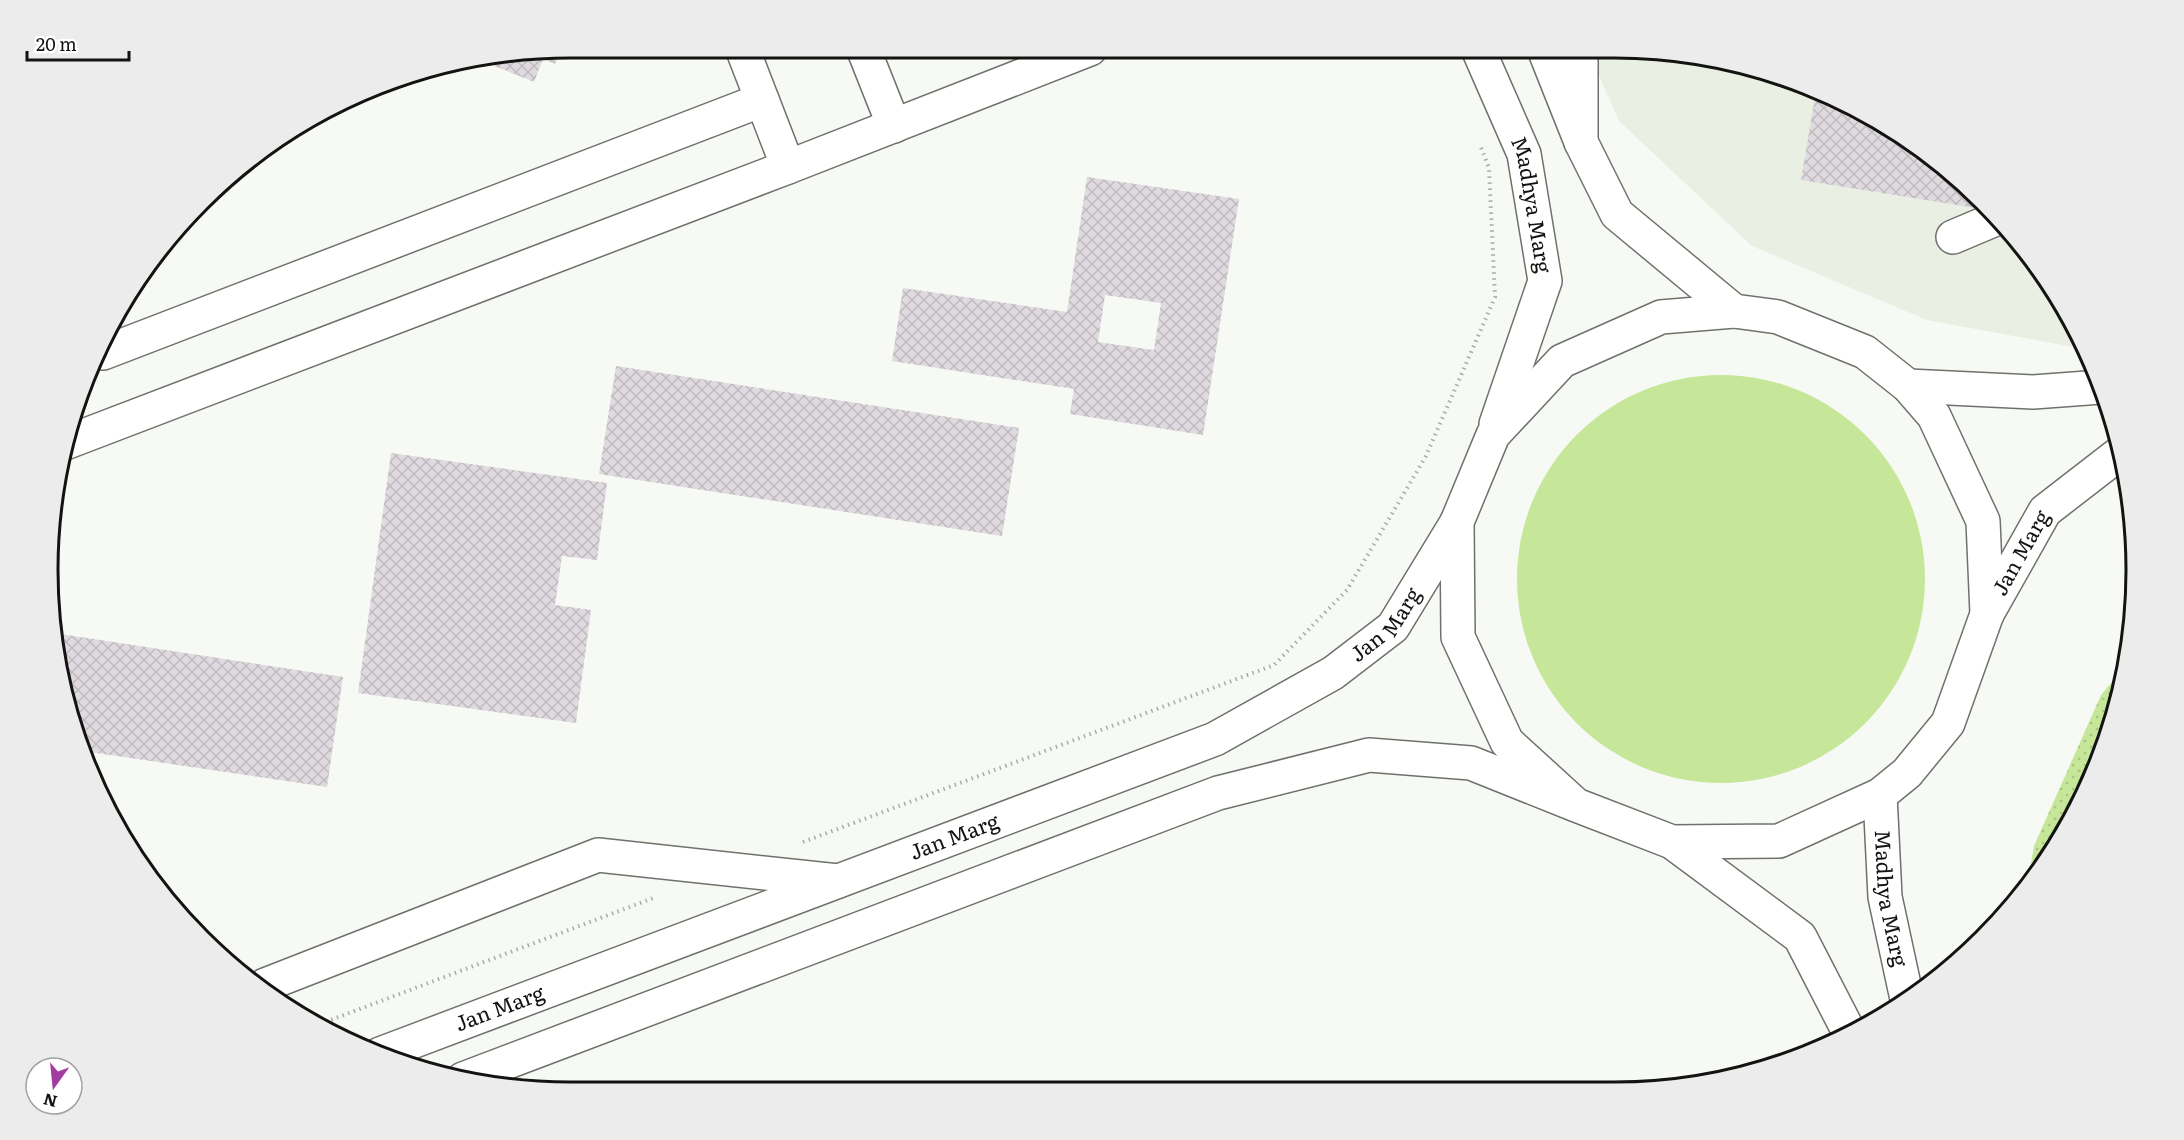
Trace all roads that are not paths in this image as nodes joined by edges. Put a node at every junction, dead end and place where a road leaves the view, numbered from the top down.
1 (746, 58) edge
2 (867, 58) edge
3 (1067, 58) edge
4 (1482, 58) edge
5 (1548, 58) edge
6 (1581, 58) edge
7 (762, 100) junction
8 (894, 126) junction
9 (1581, 142) junction
10 (788, 167) junction
11 (1989, 222) edge
12 (1953, 237) dead end
13 (1734, 311) junction
14 (108, 351) edge
15 (1908, 386) junction
16 (2092, 388) edge
17 (1493, 435) junction
18 (76, 439) edge
19 (2113, 458) edge
20 (1457, 522) junction
21 (1987, 614) junction
22 (1880, 795) junction
23 (1576, 804) junction
24 (1672, 842) junction
25 (838, 881) junction
26 (269, 983) edge
27 (1904, 991) edge
28 (1846, 1026) edge
29 (392, 1049) edge
30 (478, 1073) edge

1 - 7 main road
2 - 8 main road
3 - 8 main road
4 - 17 main road, Madhya Marg
5 - 9 main road
6 - 9 main road
7 - 10 main road
7 - 14 main road
8 - 10 main road
9 - 13 main road
10 - 18 main road
11 - 12 main road
13 - 15 main road
13 - 17 main road
15 - 16 main road
15 - 21 main road
17 - 20 main road, Madhya Marg
19 - 21 main road, Jan Marg
20 - 23 main road
20 - 25 main road, Jan Marg
21 - 22 main road
22 - 24 main road
22 - 27 main road, Madhya Marg
23 - 24 main road
23 - 30 main road
24 - 28 main road
25 - 26 main road
25 - 29 main road, Jan Marg

